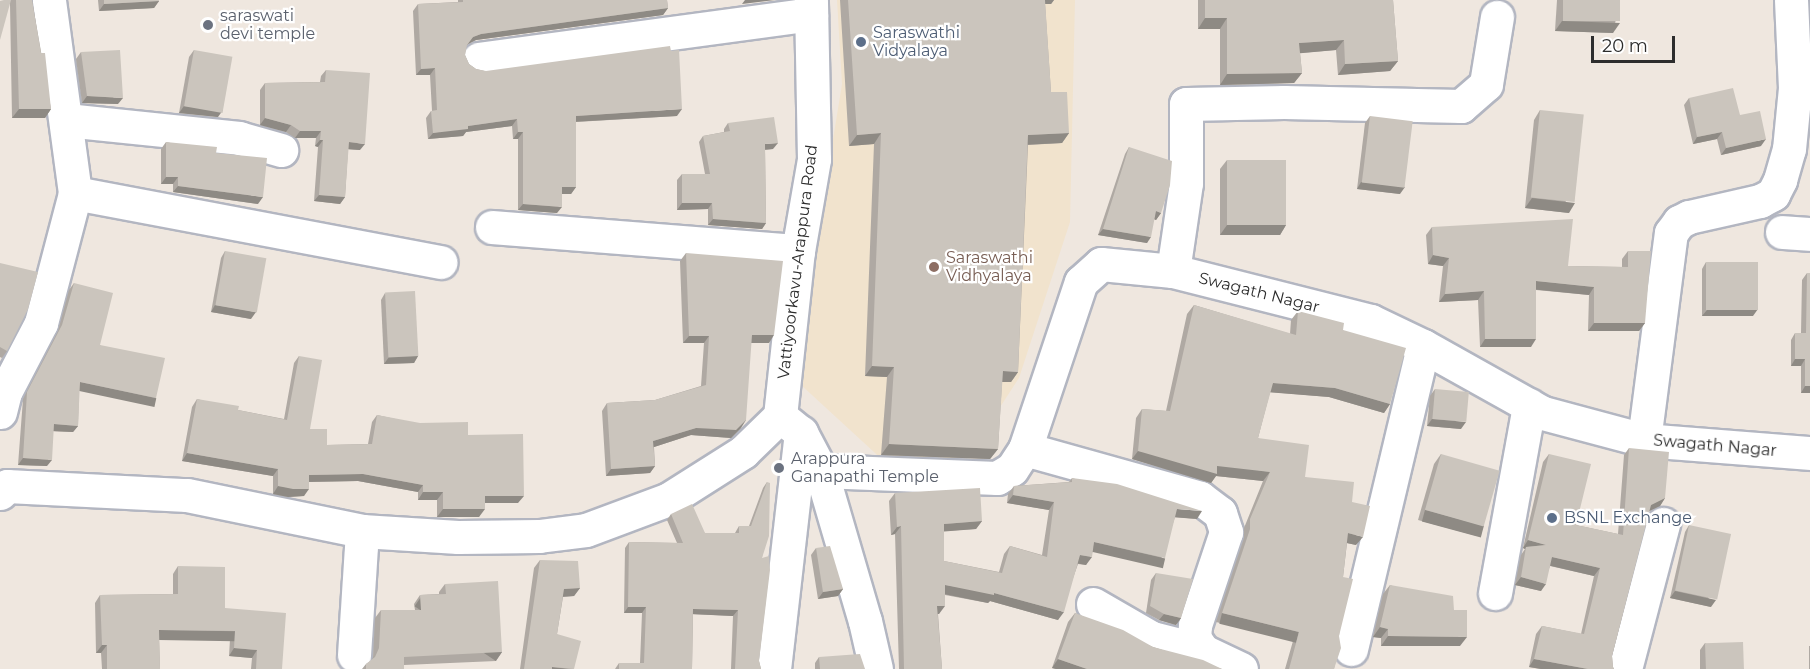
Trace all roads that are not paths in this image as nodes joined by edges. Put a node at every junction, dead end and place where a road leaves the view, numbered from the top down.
1 (50, 0) edge
2 (1791, 0) edge
3 (811, 7) edge
4 (1497, 17) dead end
5 (479, 59) dead end
6 (66, 120) junction
7 (281, 150) dead end
8 (75, 193) junction
9 (492, 227) dead end
10 (798, 251) junction
11 (441, 262) dead end
12 (1173, 271) junction
13 (1423, 346) junction
14 (2, 398) edge
15 (1529, 405) junction
16 (790, 424) junction
17 (1644, 440) junction
18 (1025, 449) junction
19 (1810, 453) edge
20 (821, 471) junction
21 (0, 493) edge
22 (1663, 524) dead end
23 (362, 531) junction
24 (1495, 592) dead end
25 (1093, 604) dead end
26 (1351, 649) dead end
27 (1203, 651) junction
28 (354, 655) dead end
29 (774, 669) edge
30 (876, 669) edge
31 (1241, 669) edge
32 (1625, 669) edge

1 - 6 street
2 - 17 street
3 - 5 street
3 - 10 street, Vattiyoorkavu-Arappura Road
4 - 12 street
6 - 7 street
6 - 8 street
8 - 11 street
8 - 14 street
9 - 10 street
10 - 16 street, Vattiyoorkavu-Arappura Road
12 - 13 street, Swagath Nagar
12 - 18 street, Swagath Nagar
13 - 15 street, Swagath Nagar
13 - 26 street
15 - 17 street, Swagath Nagar
15 - 24 street
16 - 20 street
16 - 23 street
16 - 29 street, Vattiyoorkavu-Arappura Road
17 - 19 street, Swagath Nagar
18 - 20 street, Swagath Nagar
18 - 27 street
20 - 30 street
21 - 23 street
22 - 32 street
23 - 28 street
25 - 27 street
27 - 31 street

